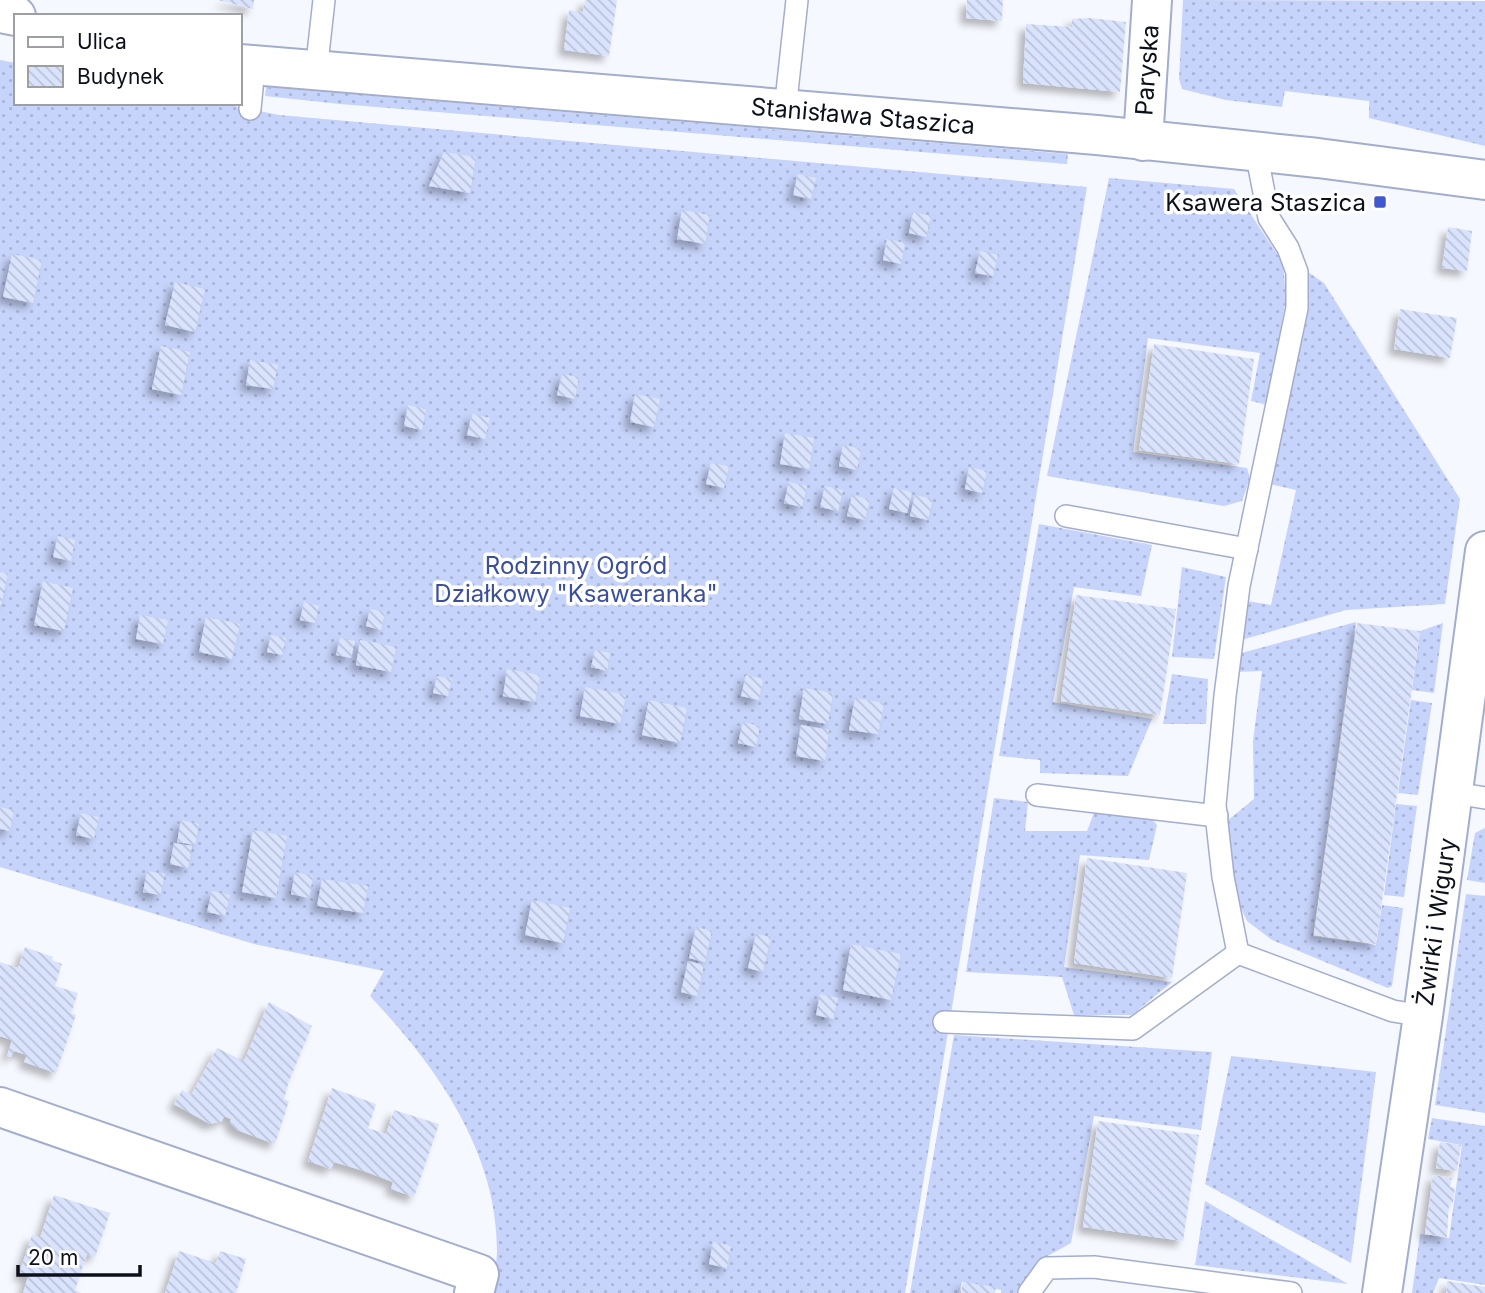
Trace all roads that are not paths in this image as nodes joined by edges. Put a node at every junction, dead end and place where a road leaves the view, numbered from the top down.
1 (324, 0) edge
2 (797, 0) edge
3 (1152, 0) edge
4 (247, 65) edge
5 (316, 72) junction
6 (250, 109) dead end
7 (785, 110) junction
8 (1143, 141) junction
9 (1256, 152) junction
10 (1485, 180) edge
11 (1066, 516) dead end
12 (1247, 549) junction
13 (1485, 551) edge
14 (1037, 795) dead end
15 (1469, 795) edge
16 (1217, 816) junction
17 (1238, 953) junction
18 (1423, 1016) junction
19 (944, 1022) dead end
20 (3, 1118) edge
21 (474, 1293) edge
22 (1029, 1293) edge
23 (1292, 1293) edge
24 (1382, 1293) edge

1 - 5 lane
2 - 7 lane
3 - 8 street, Paryska
4 - 5 street, Stanisława Staszica
4 - 6 lane
5 - 7 street, Stanisława Staszica
7 - 8 street, Stanisława Staszica
8 - 9 street, Stanisława Staszica
9 - 10 street, Stanisława Staszica
9 - 12 lane
11 - 12 lane
12 - 16 lane
13 - 15 street, Żwirki i Wigury
14 - 16 lane
15 - 18 street, Żwirki i Wigury
16 - 17 lane
17 - 18 lane
17 - 19 lane
18 - 24 street, Żwirki i Wigury
20 - 21 street
22 - 23 lane

